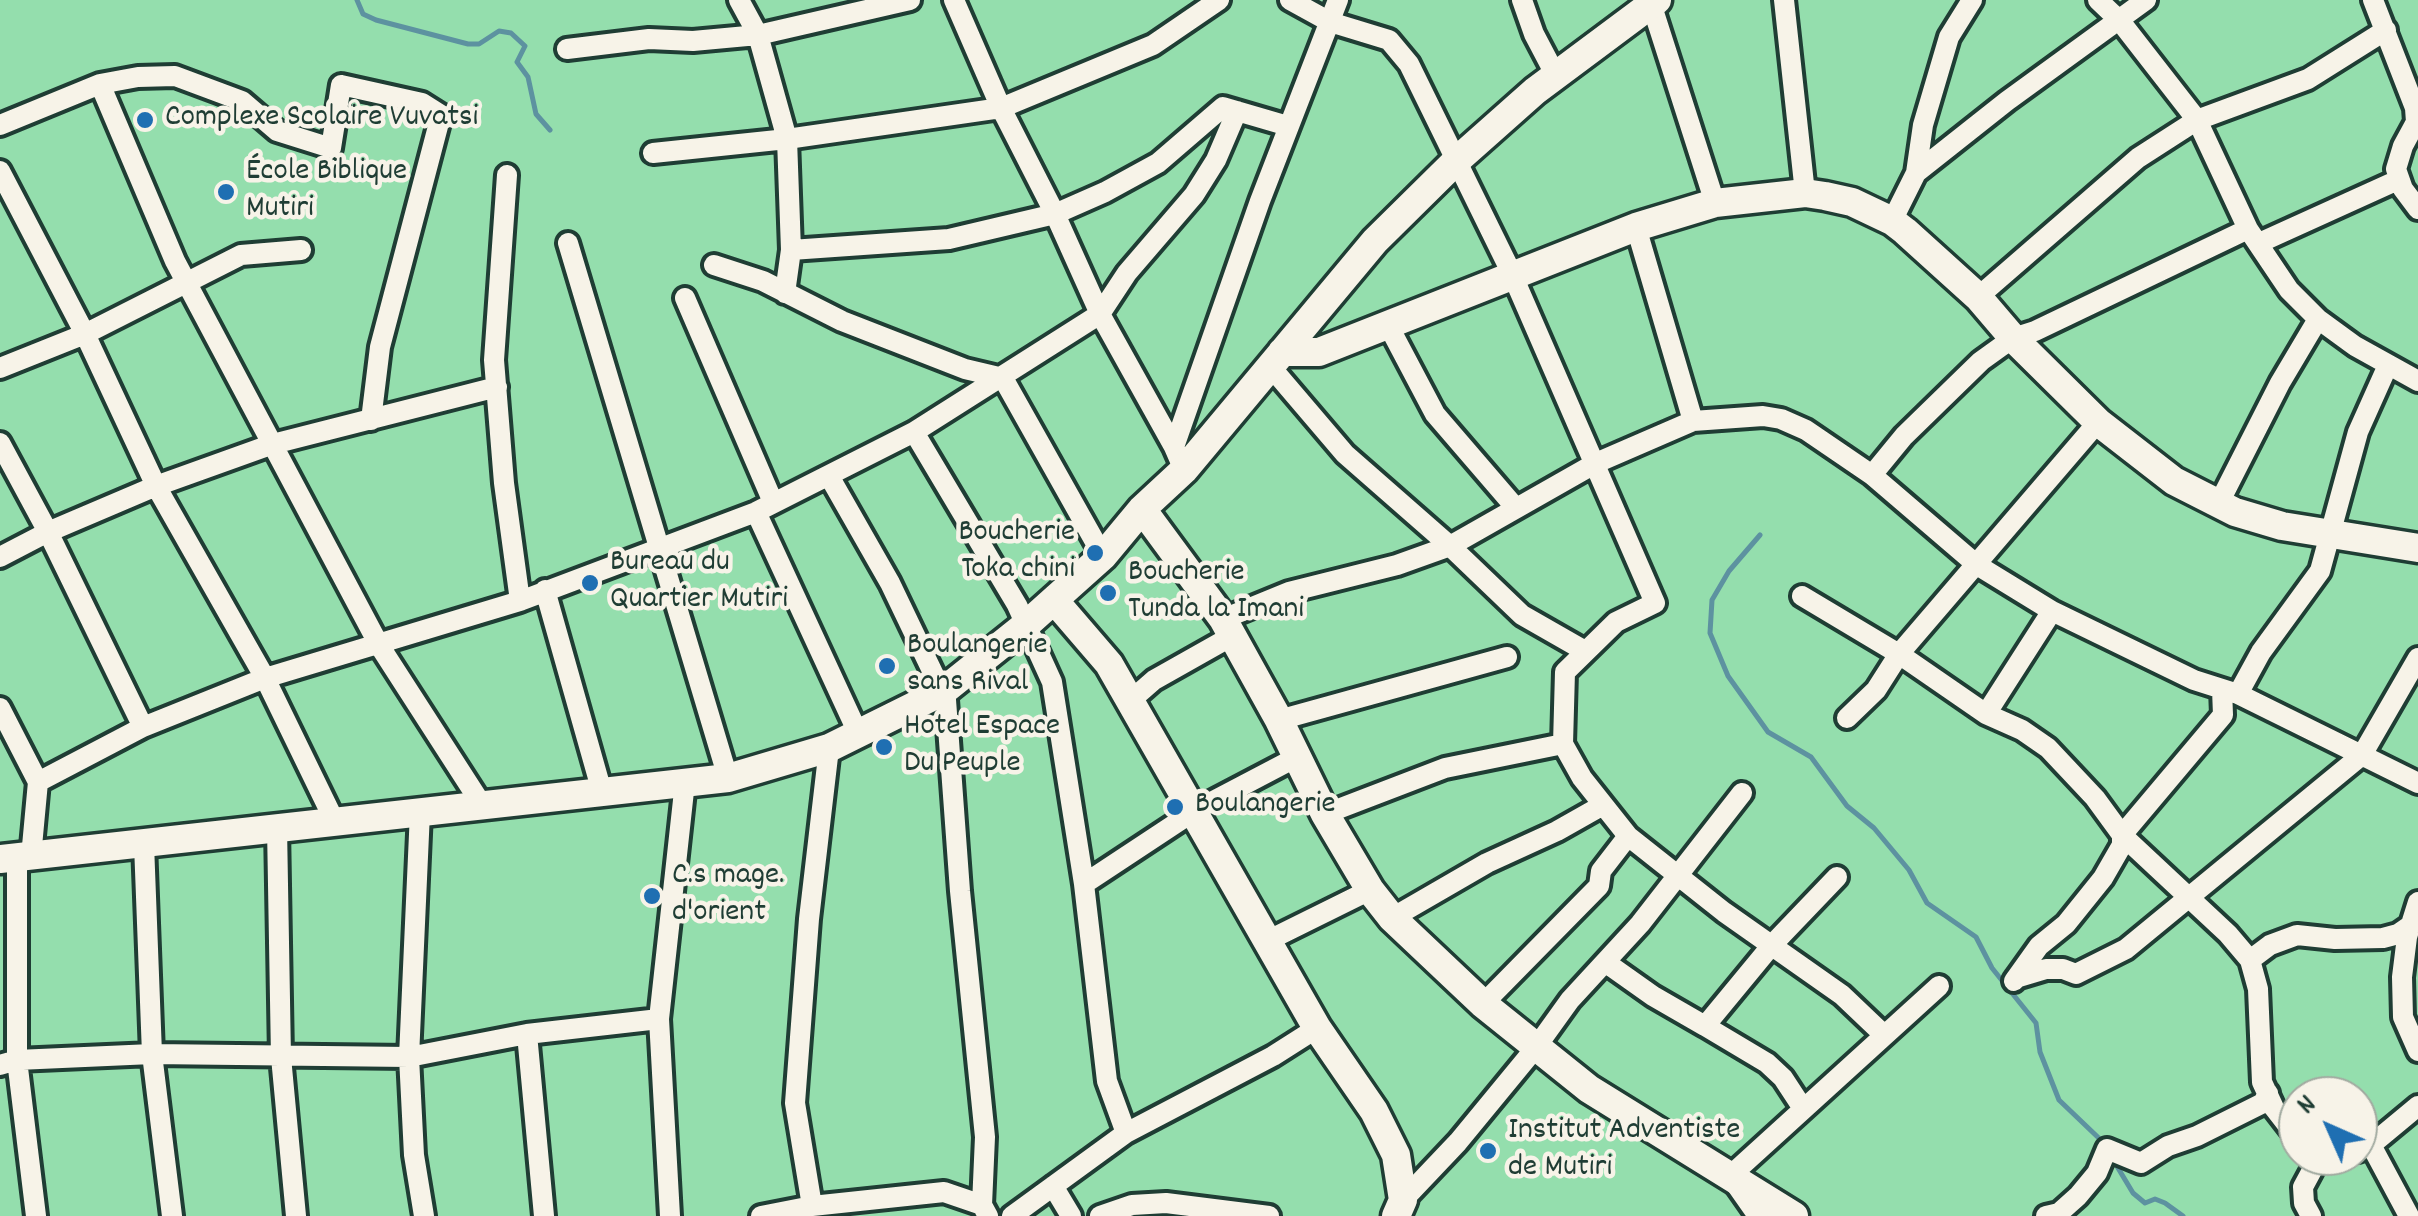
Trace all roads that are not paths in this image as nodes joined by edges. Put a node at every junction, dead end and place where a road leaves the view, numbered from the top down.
1 (738, 0) edge
2 (910, 0) edge
3 (954, 0) edge
4 (1218, 0) edge
5 (1290, 0) edge
6 (1338, 0) edge
7 (1522, 0) edge
8 (1784, 0) edge
9 (1972, 0) edge
10 (2098, 0) edge
11 (2146, 0) edge
12 (2373, 0) edge
13 (1653, 1) edge
14 (2120, 21) junction
15 (1330, 22) junction
16 (2386, 30) junction
17 (758, 35) junction
18 (566, 49) dead end
19 (2408, 57) edge
20 (1556, 76) junction
21 (100, 84) junction
22 (1001, 108) junction
23 (1237, 110) junction
24 (2197, 120) junction
25 (2417, 123) edge
26 (0, 126) edge
27 (1288, 126) junction
28 (788, 139) junction
29 (652, 153) dead end
30 (1455, 162) junction
31 (0, 170) edge
32 (1916, 174) junction
33 (506, 175) dead end
34 (2398, 180) junction
35 (1805, 194) junction
36 (1715, 203) junction
37 (2418, 209) edge
38 (1055, 214) junction
39 (1892, 221) junction
40 (1636, 227) junction
41 (2254, 236) junction
42 (568, 243) dead end
43 (301, 250) dead end
44 (791, 250) junction
45 (714, 264) dead end
46 (1512, 274) junction
47 (186, 282) junction
48 (785, 293) junction
49 (1978, 297) junction
50 (685, 298) dead end
51 (1100, 314) junction
52 (2318, 319) junction
53 (1387, 324) junction
54 (85, 334) junction
55 (2013, 338) junction
56 (1276, 359) junction
57 (2388, 366) junction
58 (0, 368) edge
59 (1004, 378) junction
60 (2418, 381) edge
61 (497, 387) junction
62 (371, 420) junction
63 (1694, 421) junction
64 (2098, 422) junction
65 (914, 432) junction
66 (0, 443) edge
67 (273, 444) junction
68 (1179, 458) junction
69 (1596, 463) junction
70 (1872, 475) junction
71 (829, 476) junction
72 (156, 486) junction
73 (2218, 505) junction
74 (765, 507) junction
75 (1515, 508) junction
76 (1142, 509) junction
77 (48, 532) junction
78 (2332, 535) junction
79 (1450, 546) junction
80 (2418, 548) edge
81 (660, 550) junction
82 (1103, 556) junction
83 (0, 557) edge
84 (1977, 565) junction
85 (545, 590) junction
86 (1802, 596) dead end
87 (1054, 600) junction
88 (520, 601) junction
89 (2052, 611) junction
90 (1027, 624) junction
91 (1227, 627) junction
92 (379, 645) junction
93 (1585, 651) junction
94 (1900, 654) junction
95 (1507, 657) dead end
96 (2418, 658) edge
97 (265, 678) junction
98 (942, 692) junction
99 (2230, 692) junction
100 (1130, 701) junction
101 (0, 708) edge
102 (1986, 714) junction
103 (1847, 718) dead end
104 (1279, 720) junction
105 (143, 727) junction
106 (858, 733) junction
107 (1563, 744) junction
108 (829, 748) junction
109 (2362, 755) junction
110 (1297, 757) junction
111 (728, 778) junction
112 (38, 782) junction
113 (685, 782) junction
114 (2418, 783) edge
115 (602, 792) junction
116 (1742, 794) dead end
117 (482, 805) junction
118 (1603, 805) junction
119 (1196, 810) junction
120 (420, 812) junction
121 (1325, 814) junction
122 (334, 820) junction
123 (277, 827) junction
124 (2122, 835) junction
125 (1628, 836) junction
126 (144, 844) junction
127 (16, 858) edge
128 (1676, 876) junction
129 (1837, 877) dead end
130 (1084, 884) junction
131 (1370, 890) junction
132 (2190, 896) junction
133 (2418, 902) edge
134 (1392, 918) junction
135 (2411, 925) junction
136 (1267, 941) junction
137 (1771, 946) junction
138 (2250, 960) junction
139 (1605, 962) junction
140 (1939, 986) dead end
141 (1483, 1004) junction
142 (660, 1019) junction
143 (1705, 1026) junction
144 (1318, 1028) junction
145 (526, 1034) junction
146 (1883, 1034) junction
147 (1537, 1046) junction
148 (2418, 1051) edge
149 (152, 1054) junction
150 (281, 1058) junction
151 (409, 1058) junction
152 (9, 1062) edge
153 (2268, 1093) junction
154 (2418, 1106) edge
155 (1802, 1107) junction
156 (2278, 1113) edge
157 (1126, 1133) junction
158 (2378, 1137) edge
159 (2378, 1169) edge
160 (1730, 1176) junction
161 (2308, 1176) edge
162 (1053, 1186) junction
163 (1400, 1208) edge
164 (807, 1210) edge
165 (985, 1210) edge
166 (36, 1216) edge
167 (172, 1216) edge
168 (296, 1216) edge
169 (424, 1216) edge
170 (544, 1216) edge
171 (670, 1216) edge
172 (761, 1216) edge
173 (1012, 1216) edge
174 (1071, 1216) edge
175 (1100, 1216) edge
176 (1269, 1216) edge
177 (1758, 1216) edge
178 (1794, 1216) edge
179 (2046, 1216) edge
180 (2311, 1216) edge
181 (2410, 1216) edge

1 - 17 street
2 - 17 street
3 - 22 street
4 - 22 street
5 - 15 street
6 - 15 street
7 - 20 street
8 - 35 street
9 - 32 street
10 - 14 street
11 - 14 street
12 - 16 street
13 - 20 street
13 - 36 street
14 - 24 street
14 - 32 street
15 - 27 street
15 - 30 street
16 - 19 street
16 - 24 street
17 - 18 street
17 - 28 street
19 - 25 street
20 - 30 street
21 - 26 street
21 - 47 street
21 - 62 street
22 - 28 street
22 - 38 street
23 - 27 street
23 - 38 street
23 - 51 street
24 - 41 street
24 - 49 street
25 - 34 street
27 - 68 street
28 - 29 street
28 - 44 street
30 - 46 street
30 - 56 street
31 - 54 street
32 - 39 street
33 - 61 street
34 - 37 street
34 - 41 street
35 - 36 street
35 - 39 street
36 - 40 street
38 - 44 street
38 - 51 street
39 - 49 street
40 - 46 street
40 - 63 street
41 - 52 street
41 - 55 street
42 - 81 street
43 - 47 street
44 - 48 street
45 - 48 street
46 - 53 street
46 - 69 street
47 - 54 street
47 - 67 street
48 - 59 street
49 - 55 street
50 - 74 street
51 - 59 street
51 - 68 street
52 - 57 street
52 - 73 street
53 - 56 street
53 - 75 street
54 - 58 street
54 - 72 street
55 - 64 street
55 - 70 street
56 - 68 street
56 - 79 street
57 - 60 street
57 - 78 street
59 - 65 street
59 - 82 street
61 - 62 street
61 - 88 street
62 - 67 street
63 - 69 street
63 - 70 street
64 - 73 street
64 - 84 street
65 - 71 street
65 - 90 street
66 - 77 street
67 - 72 street
67 - 92 street
68 - 76 street
69 - 75 street
69 - 93 street
70 - 84 street
71 - 74 street
71 - 98 street
72 - 77 street
72 - 97 street
73 - 78 street
74 - 81 street
74 - 106 street
75 - 79 street
76 - 82 street
76 - 91 street
77 - 83 street
77 - 105 street
78 - 80 street
78 - 99 street
79 - 91 street
79 - 93 street
81 - 85 street
81 - 111 street
82 - 87 street
84 - 89 street
84 - 94 street
85 - 88 street
85 - 115 street
86 - 94 street
87 - 90 street
87 - 100 street
88 - 92 street
89 - 99 street
89 - 102 street
90 - 98 street
90 - 130 street
91 - 100 street
91 - 104 street
92 - 97 street
92 - 117 street
93 - 107 street
94 - 102 street
94 - 103 street
95 - 104 street
96 - 109 street
97 - 105 street
97 - 122 street
98 - 106 street
98 - 165 street
99 - 109 street
99 - 124 street
100 - 119 street
101 - 112 street
102 - 124 street
104 - 110 street
105 - 112 street
106 - 108 street
107 - 118 street
107 - 121 street
108 - 111 street
108 - 164 street
109 - 114 street
109 - 132 street
110 - 119 street
110 - 121 street
111 - 113 street
112 - 127 street
113 - 115 street
113 - 142 street
115 - 117 street
116 - 128 street
117 - 120 street
118 - 125 street
118 - 134 street
119 - 130 street
119 - 136 street
120 - 122 street
120 - 151 street
121 - 131 street
122 - 123 street
123 - 126 street
123 - 150 street
124 - 132 street
124 - 132 street
125 - 128 street
125 - 141 street
126 - 127 street
126 - 149 street
127 - 152 street
128 - 137 street
128 - 139 street
129 - 137 street
130 - 157 street
131 - 134 street
131 - 136 street
132 - 138 street
133 - 135 street
134 - 141 street
135 - 138 street
135 - 148 street
136 - 144 street
137 - 143 street
137 - 146 street
138 - 153 street
139 - 143 street
139 - 147 street
140 - 146 street
141 - 147 street
142 - 145 street
142 - 171 street
143 - 155 street
144 - 157 street
144 - 163 street
145 - 151 street
145 - 170 street
146 - 155 street
147 - 160 street
147 - 163 street
149 - 150 street
149 - 152 street
149 - 167 street
150 - 151 street
150 - 168 street
151 - 169 street
152 - 166 street
153 - 156 street
153 - 179 street
154 - 158 street
155 - 160 street
157 - 162 street
159 - 181 street
160 - 177 street
160 - 178 street
161 - 180 street
162 - 173 street
162 - 174 street
164 - 165 street
164 - 172 street
175 - 176 street

